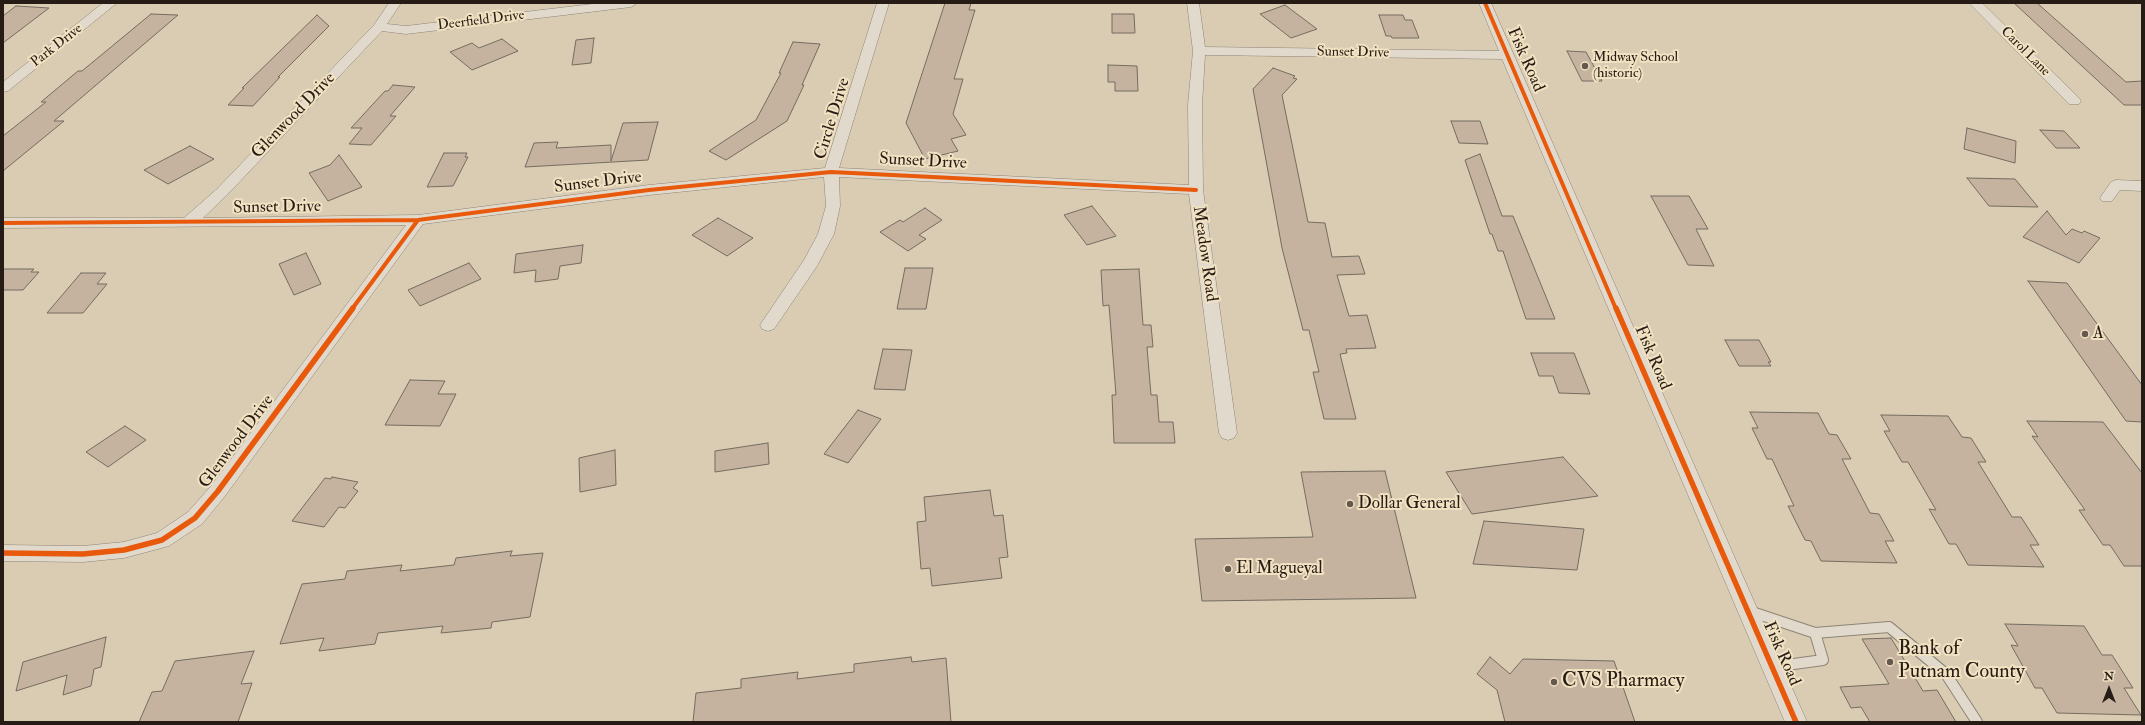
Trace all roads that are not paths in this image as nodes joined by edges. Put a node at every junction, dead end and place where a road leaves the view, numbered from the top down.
1 (111, 3) edge
2 (395, 3) edge
3 (631, 3) edge
4 (883, 3) edge
5 (1192, 3) edge
6 (1484, 3) edge
7 (1975, 3) edge
8 (379, 27) junction
9 (1199, 52) junction
10 (1508, 55) junction
11 (3, 88) edge
12 (2074, 101) dead end
13 (831, 172) junction
14 (2142, 186) edge
15 (1196, 190) junction
16 (2107, 198) dead end
17 (418, 220) junction
18 (3, 223) edge
19 (188, 223) junction
20 (768, 325) dead end
21 (1228, 433) dead end
22 (3, 553) edge
23 (1746, 610) junction
24 (1816, 633) junction
25 (1772, 667) junction
26 (1796, 722) edge
27 (1977, 722) edge

1 - 11 street, Park Drive
2 - 8 street, Glenwood Drive
3 - 8 street, Deerfield Drive
4 - 13 street, Circle Drive
5 - 9 street, Meadow Road
6 - 10 street, Fisk Road
7 - 12 street, Carol Lane
8 - 19 street, Glenwood Drive
9 - 10 street, Sunset Drive
9 - 15 street, Meadow Road
10 - 23 street, Fisk Road
13 - 15 street, Sunset Drive
13 - 17 street, Sunset Drive
13 - 20 street, Circle Drive
14 - 16 street
15 - 21 street, Meadow Road
17 - 19 street, Sunset Drive
17 - 22 street, Glenwood Drive
18 - 19 street, Sunset Drive
23 - 24 lane
23 - 25 street, Fisk Road
24 - 25 lane
24 - 27 lane
25 - 26 street, Fisk Road

